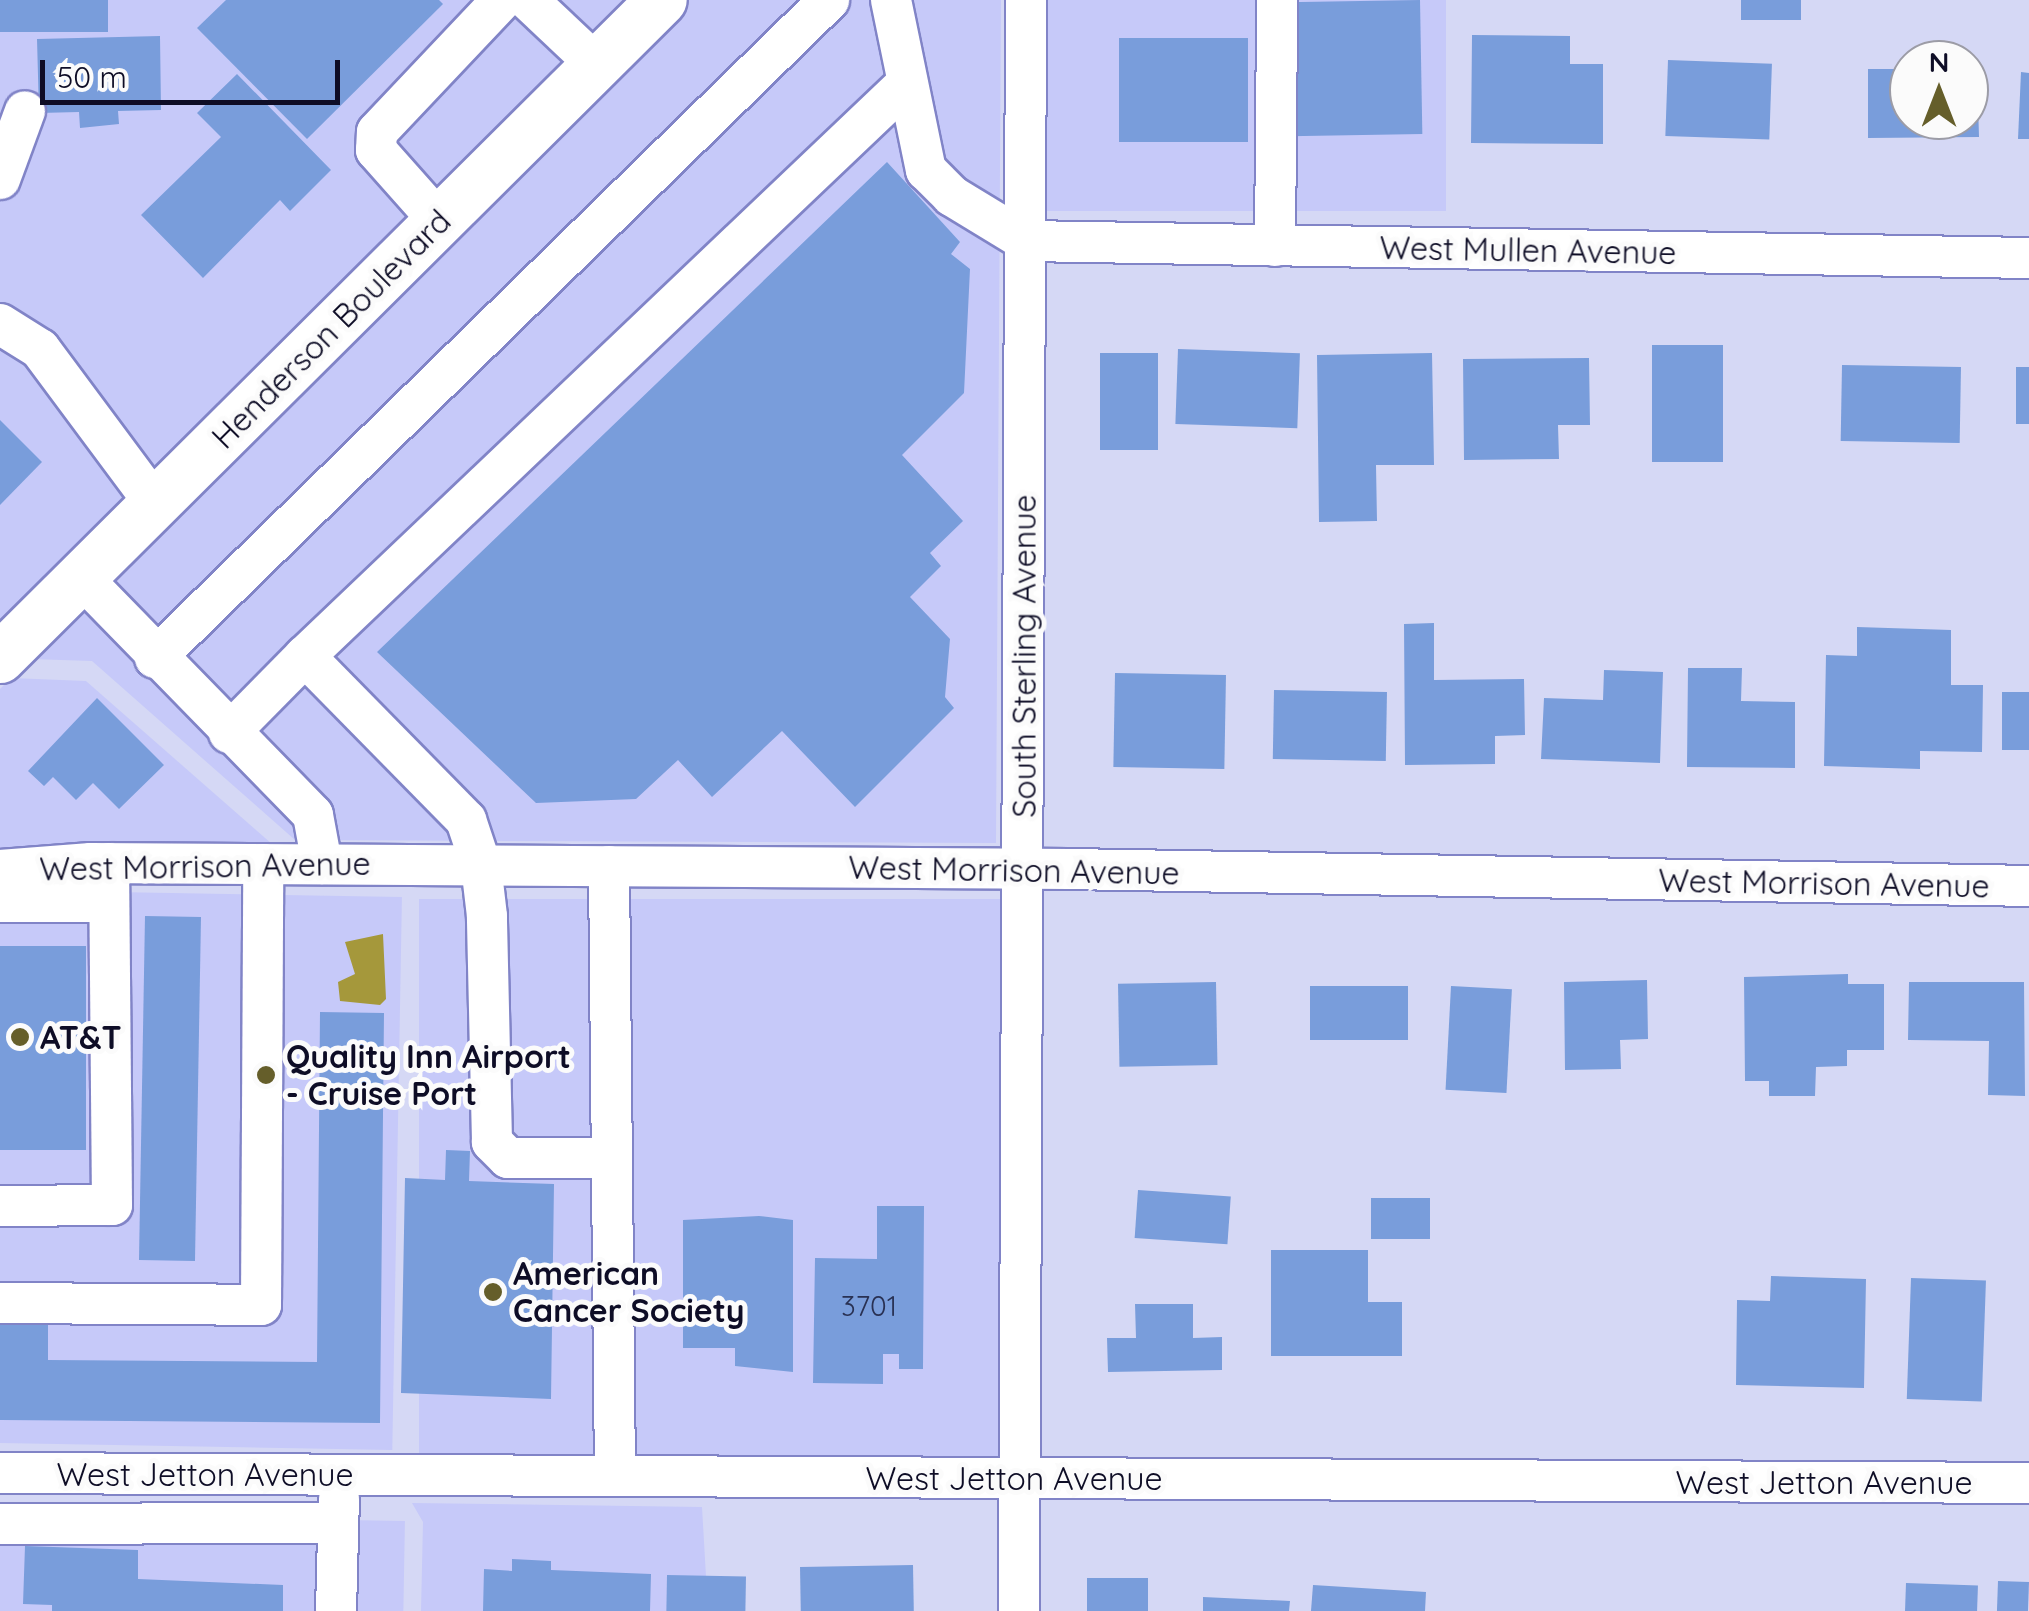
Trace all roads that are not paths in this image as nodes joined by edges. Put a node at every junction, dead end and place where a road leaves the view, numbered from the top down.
1 (502, 0) edge
2 (528, 0) edge
3 (662, 0) edge
4 (829, 0) edge
5 (891, 0) edge
6 (1026, 0) edge
7 (1277, 0) edge
8 (597, 65) junction
9 (904, 85) junction
10 (25, 111) dead end
11 (0, 179) edge
12 (440, 221) junction
13 (1026, 241) junction
14 (1275, 246) junction
15 (2029, 258) edge
16 (0, 324) edge
17 (155, 504) junction
18 (81, 577) junction
19 (305, 656) junction
20 (0, 658) edge
21 (155, 658) junction
22 (229, 733) junction
23 (263, 864) junction
24 (322, 864) junction
25 (482, 865) junction
26 (609, 866) junction
27 (1022, 869) junction
28 (0, 870) edge
29 (109, 882) junction
30 (2029, 886) edge
31 (0, 902) edge
32 (612, 1158) junction
33 (0, 1206) edge
34 (0, 1303) edge
35 (0, 1473) edge
36 (341, 1475) junction
37 (614, 1476) junction
38 (1019, 1478) junction
39 (2029, 1483) edge
40 (0, 1524) edge
41 (338, 1524) junction
42 (336, 1611) edge
43 (1018, 1611) edge

1 - 12 street
2 - 8 street
3 - 8 main road, Henderson Boulevard
4 - 21 street
5 - 9 street
6 - 13 street, South Sterling Avenue
7 - 14 street
8 - 12 main road, Henderson Boulevard
9 - 13 street
9 - 19 street
10 - 11 street
12 - 17 main road, Henderson Boulevard
13 - 14 street, West Mullen Avenue
13 - 27 street, South Sterling Avenue
14 - 15 street, West Mullen Avenue
16 - 17 street
17 - 18 main road, Henderson Boulevard
18 - 20 main road, Henderson Boulevard
18 - 21 street
19 - 22 street
19 - 25 street
21 - 22 street
22 - 24 street
23 - 24 street, West Morrison Avenue
23 - 29 street, West Morrison Avenue
23 - 34 street
24 - 25 street, West Morrison Avenue
25 - 26 street, West Morrison Avenue
25 - 32 street
26 - 27 street, West Morrison Avenue
26 - 32 street
27 - 30 street, West Morrison Avenue
27 - 38 street, South Sterling Avenue
28 - 29 street, West Morrison Avenue
29 - 31 street
29 - 33 street
32 - 37 street
35 - 36 street, West Jetton Avenue
36 - 37 street, West Jetton Avenue
36 - 41 street
37 - 38 street, West Jetton Avenue
38 - 39 street, West Jetton Avenue
38 - 43 street, South Sterling Avenue
40 - 41 street
41 - 42 street

